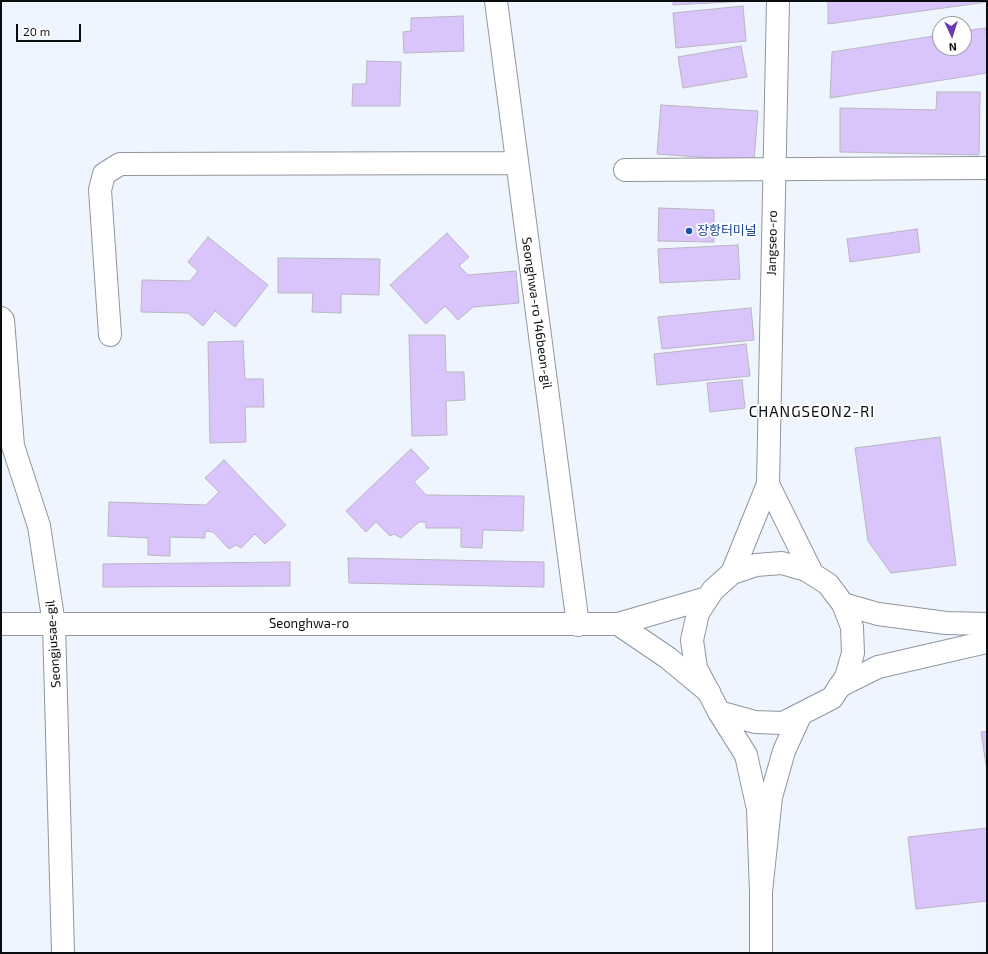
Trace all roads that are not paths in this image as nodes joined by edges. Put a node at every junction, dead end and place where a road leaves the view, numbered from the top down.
1 (496, 1) edge
2 (778, 1) edge
3 (517, 163) junction
4 (987, 168) edge
5 (773, 169) junction
6 (625, 170) dead end
7 (1, 318) edge
8 (110, 335) dead end
9 (5, 402) edge
10 (768, 484) junction
11 (732, 573) junction
12 (812, 573) junction
13 (708, 598) junction
14 (843, 604) junction
15 (1, 624) edge
16 (54, 624) junction
17 (618, 624) junction
18 (987, 624) edge
19 (578, 625) junction
20 (987, 642) edge
21 (840, 686) junction
22 (709, 692) junction
23 (719, 712) junction
24 (800, 716) junction
25 (761, 892) junction
26 (63, 953) edge
27 (761, 953) edge

1 - 3 street, Seonghwa-ro 146beon-gil
2 - 5 street, Jangseo-ro
3 - 8 street
3 - 19 street, Seonghwa-ro 146beon-gil
4 - 5 street
5 - 6 street
5 - 10 street, Jangseo-ro
7 - 9 street, Seongjusae-gil
9 - 16 street, Seongjusae-gil
10 - 11 street
10 - 12 street
11 - 12 street
11 - 13 street
12 - 14 street
13 - 17 street, Seonghwa-ro
13 - 22 street
14 - 18 street
14 - 21 street
15 - 16 street, Seonghwa-ro
16 - 19 street, Seonghwa-ro
16 - 26 street, Seongjusae-gil
17 - 19 street, Seonghwa-ro
17 - 22 street
20 - 21 street
21 - 24 street
22 - 23 street
23 - 24 street
23 - 25 street
24 - 25 street
25 - 27 street

